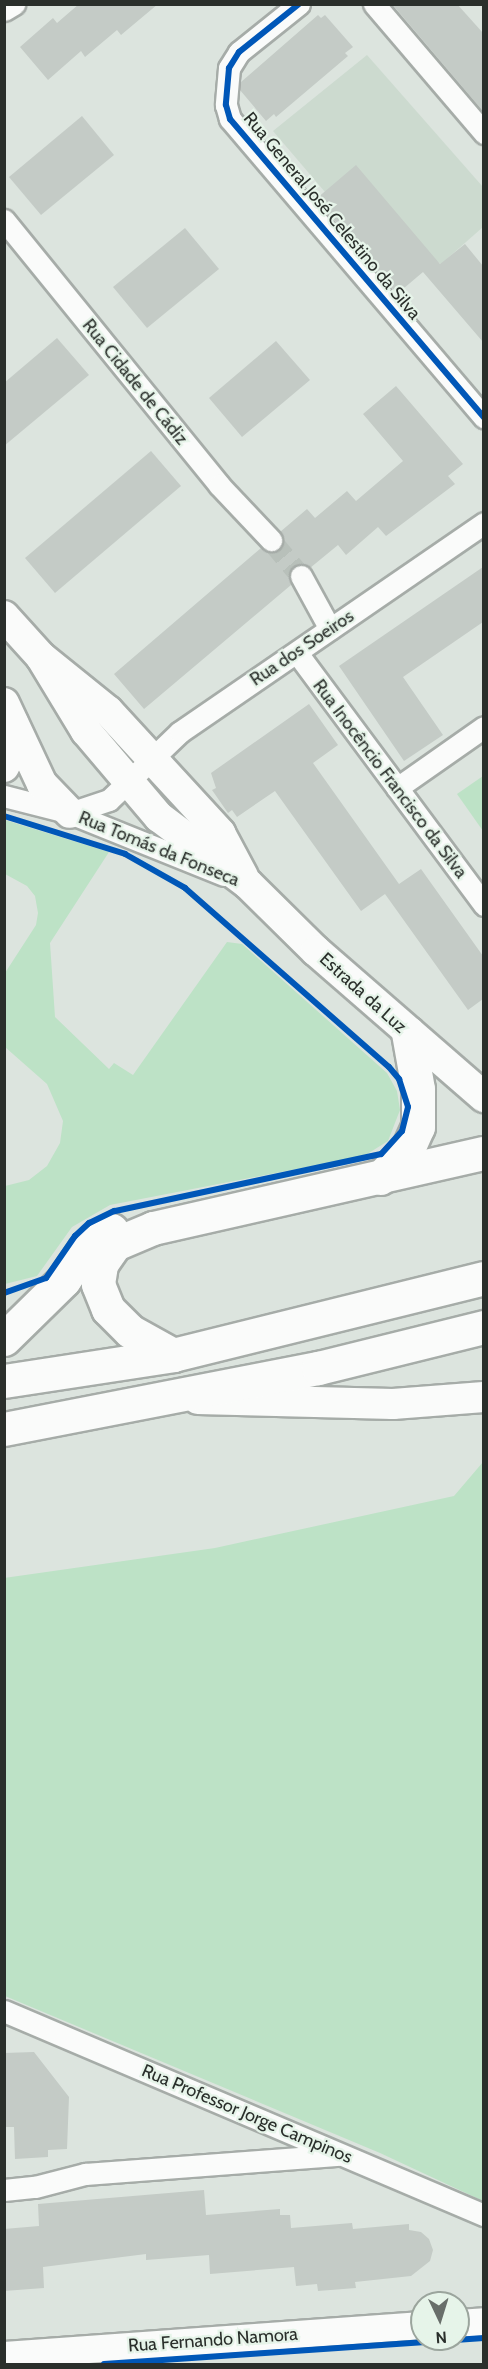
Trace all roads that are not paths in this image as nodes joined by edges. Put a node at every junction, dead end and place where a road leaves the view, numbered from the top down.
1 (14, 4) edge
2 (299, 4) edge
3 (374, 4) edge
4 (4, 10) edge
5 (483, 133) edge
6 (4, 220) edge
7 (483, 417) edge
8 (483, 523) edge
9 (271, 540) tunnel mouth
10 (301, 576) tunnel mouth
11 (4, 616) edge
12 (330, 629) junction
13 (297, 653) junction
14 (41, 657) junction
15 (9, 711) edge
16 (483, 727) edge
17 (152, 759) junction
18 (4, 767) edge
19 (128, 782) junction
20 (398, 788) junction
21 (4, 796) edge
22 (70, 813) junction
23 (248, 884) junction
24 (483, 905) edge
25 (408, 1033) junction
26 (483, 1097) edge
27 (483, 1154) edge
28 (380, 1178) junction
29 (153, 1228) junction
30 (483, 1278) edge
31 (483, 1327) edge
32 (4, 1339) edge
33 (173, 1355) junction
34 (4, 1381) edge
35 (483, 1397) edge
36 (162, 1398) junction
37 (4, 1429) edge
38 (7, 2013) edge
39 (343, 2155) junction
40 (4, 2190) edge
41 (483, 2215) edge
42 (410, 2326) edge
43 (4, 2355) edge

1 - 4 street
2 - 7 street, Rua General José Celestino da Silva
3 - 5 street
6 - 9 street, Rua Cidade de Cádiz
8 - 12 street, Rua dos Soeiros
10 - 12 street
11 - 14 main road, Estrada da Luz
12 - 13 street, Rua dos Soeiros
13 - 17 street, Rua dos Soeiros
13 - 20 street, Rua Inocêncio Francisco da Silva
14 - 17 main road, Estrada da Luz
14 - 19 main road, Estrada da Luz
15 - 18 main road
15 - 22 main road
16 - 20 street
17 - 19 street, Rua dos Soeiros
17 - 23 main road, Estrada da Luz
19 - 22 street, Rua Tomás da Fonseca
19 - 23 main road, Estrada da Luz
20 - 24 street, Rua Inocêncio Francisco da Silva
21 - 22 street, Rua Tomás da Fonseca
22 - 23 street, Rua Tomás da Fonseca
23 - 25 main road, Estrada da Luz
25 - 26 main road, Estrada da Luz
25 - 28 highway
27 - 28 highway
28 - 29 highway
29 - 32 highway
29 - 33 highway
30 - 33 highway
31 - 36 highway
33 - 34 highway
35 - 36 main road
36 - 37 highway
38 - 39 street, Rua Professor Jorge Campinos
39 - 40 street
39 - 41 street, Rua Professor Jorge Campinos
42 - 43 street, Rua Fernando Namora

